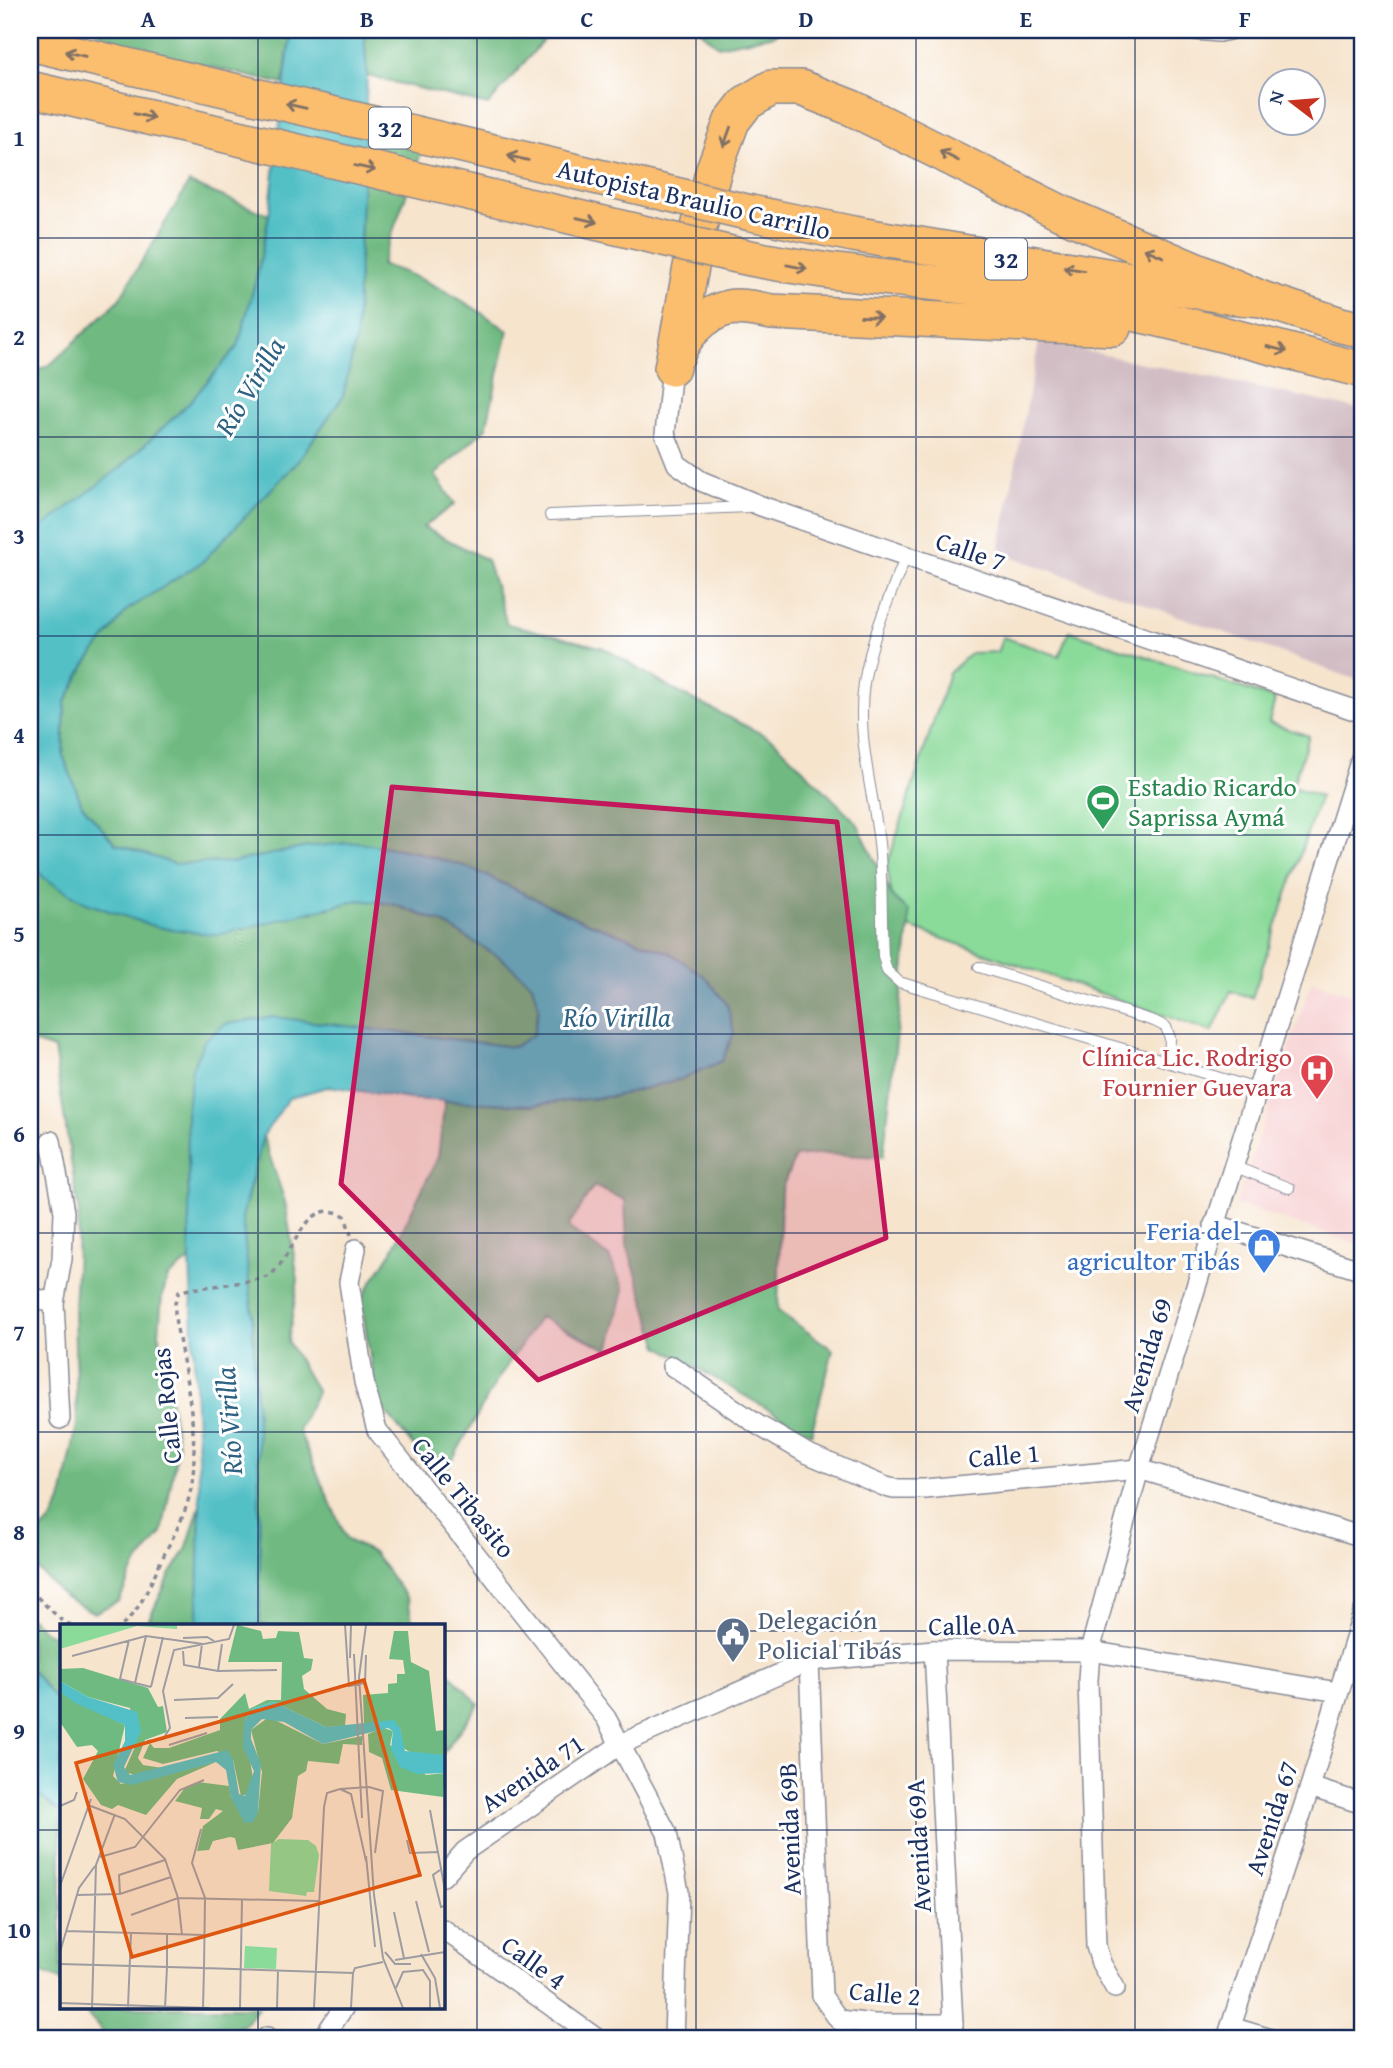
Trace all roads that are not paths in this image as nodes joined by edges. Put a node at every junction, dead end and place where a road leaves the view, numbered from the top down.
1 (35, 30) edge
2 (1196, 30) edge
3 (1229, 30) edge
4 (30, 43) edge
5 (30, 67) edge
6 (30, 89) edge
7 (697, 235) junction
8 (1262, 299) junction
9 (730, 307) junction
10 (1363, 330) edge
11 (1211, 332) junction
12 (672, 368) junction
13 (1363, 370) edge
14 (761, 506) junction
15 (550, 515) dead end
16 (906, 556) junction
17 (1363, 713) edge
18 (1363, 752) edge
19 (979, 967) dead end
20 (1169, 1063) junction
21 (1257, 1089) junction
22 (51, 1141) dead end
23 (1233, 1166) junction
24 (1289, 1188) dead end
25 (1214, 1224) junction
26 (356, 1249) road end
27 (1363, 1271) edge
28 (30, 1297) edge
29 (54, 1303) junction
30 (672, 1366) dead end
31 (60, 1419) dead end
32 (1139, 1469) junction
33 (1363, 1537) edge
34 (1363, 1614) edge
35 (934, 1650) junction
36 (1090, 1651) junction
37 (809, 1661) junction
38 (1338, 1692) junction
39 (621, 1744) junction
40 (1310, 1787) junction
41 (1363, 1804) edge
42 (444, 1874) edge
43 (444, 1930) edge
44 (1115, 1988) dead end
45 (822, 1996) joint
46 (343, 2008) edge
47 (952, 2031) edge
48 (1229, 2032) edge
49 (323, 2038) edge
50 (596, 2038) edge
51 (674, 2038) edge
52 (1268, 2038) edge

1 - 5 street
2 - 3 street
8 -> 4 highway, Autopista Braulio Carrillo / 32, bridge
6 -> 11 highway, Autopista Braulio Carrillo / 32, bridge
8 -> 7 highway
7 - 9 highway
7 - 12 highway
8 - 10 highway, Autopista Braulio Carrillo / 32
9 -> 11 highway
9 - 12 highway
11 -> 13 highway, Autopista Braulio Carrillo / 32
12 - 14 street
14 - 15 lane, Calle 7
14 - 16 street, Calle 7
16 - 17 street, Calle 7
16 - 20 lane
18 - 21 street, Avenida 69
19 - 20 lane
20 - 21 lane
21 - 23 street, Avenida 69
22 - 29 street
23 - 24 lane
23 - 25 street, Avenida 69
25 - 27 street
25 - 32 street, Avenida 69
26 - 39 street, Calle Tibasito
28 - 29 street
29 - 31 street
30 - 32 street, Calle 1
32 - 33 street, Calle 1
32 - 36 street, Avenida 69
34 - 38 street, Avenida 67
35 - 36 street, Calle 0A
35 - 37 street, Calle 0A
35 - 47 street, Avenida 69A
36 - 38 street, Calle 0A
36 - 44 street, Avenida 69
37 - 39 street, Calle 0A
37 - 45 street, Avenida 69B
38 - 40 street, Avenida 67
39 - 42 street, Avenida 71
39 - 51 street, Calle Tibasito
40 - 41 street
40 - 48 street, Avenida 67
43 - 50 street, Calle 4
45 - 47 street, Calle 2
46 - 49 street
48 - 52 street

